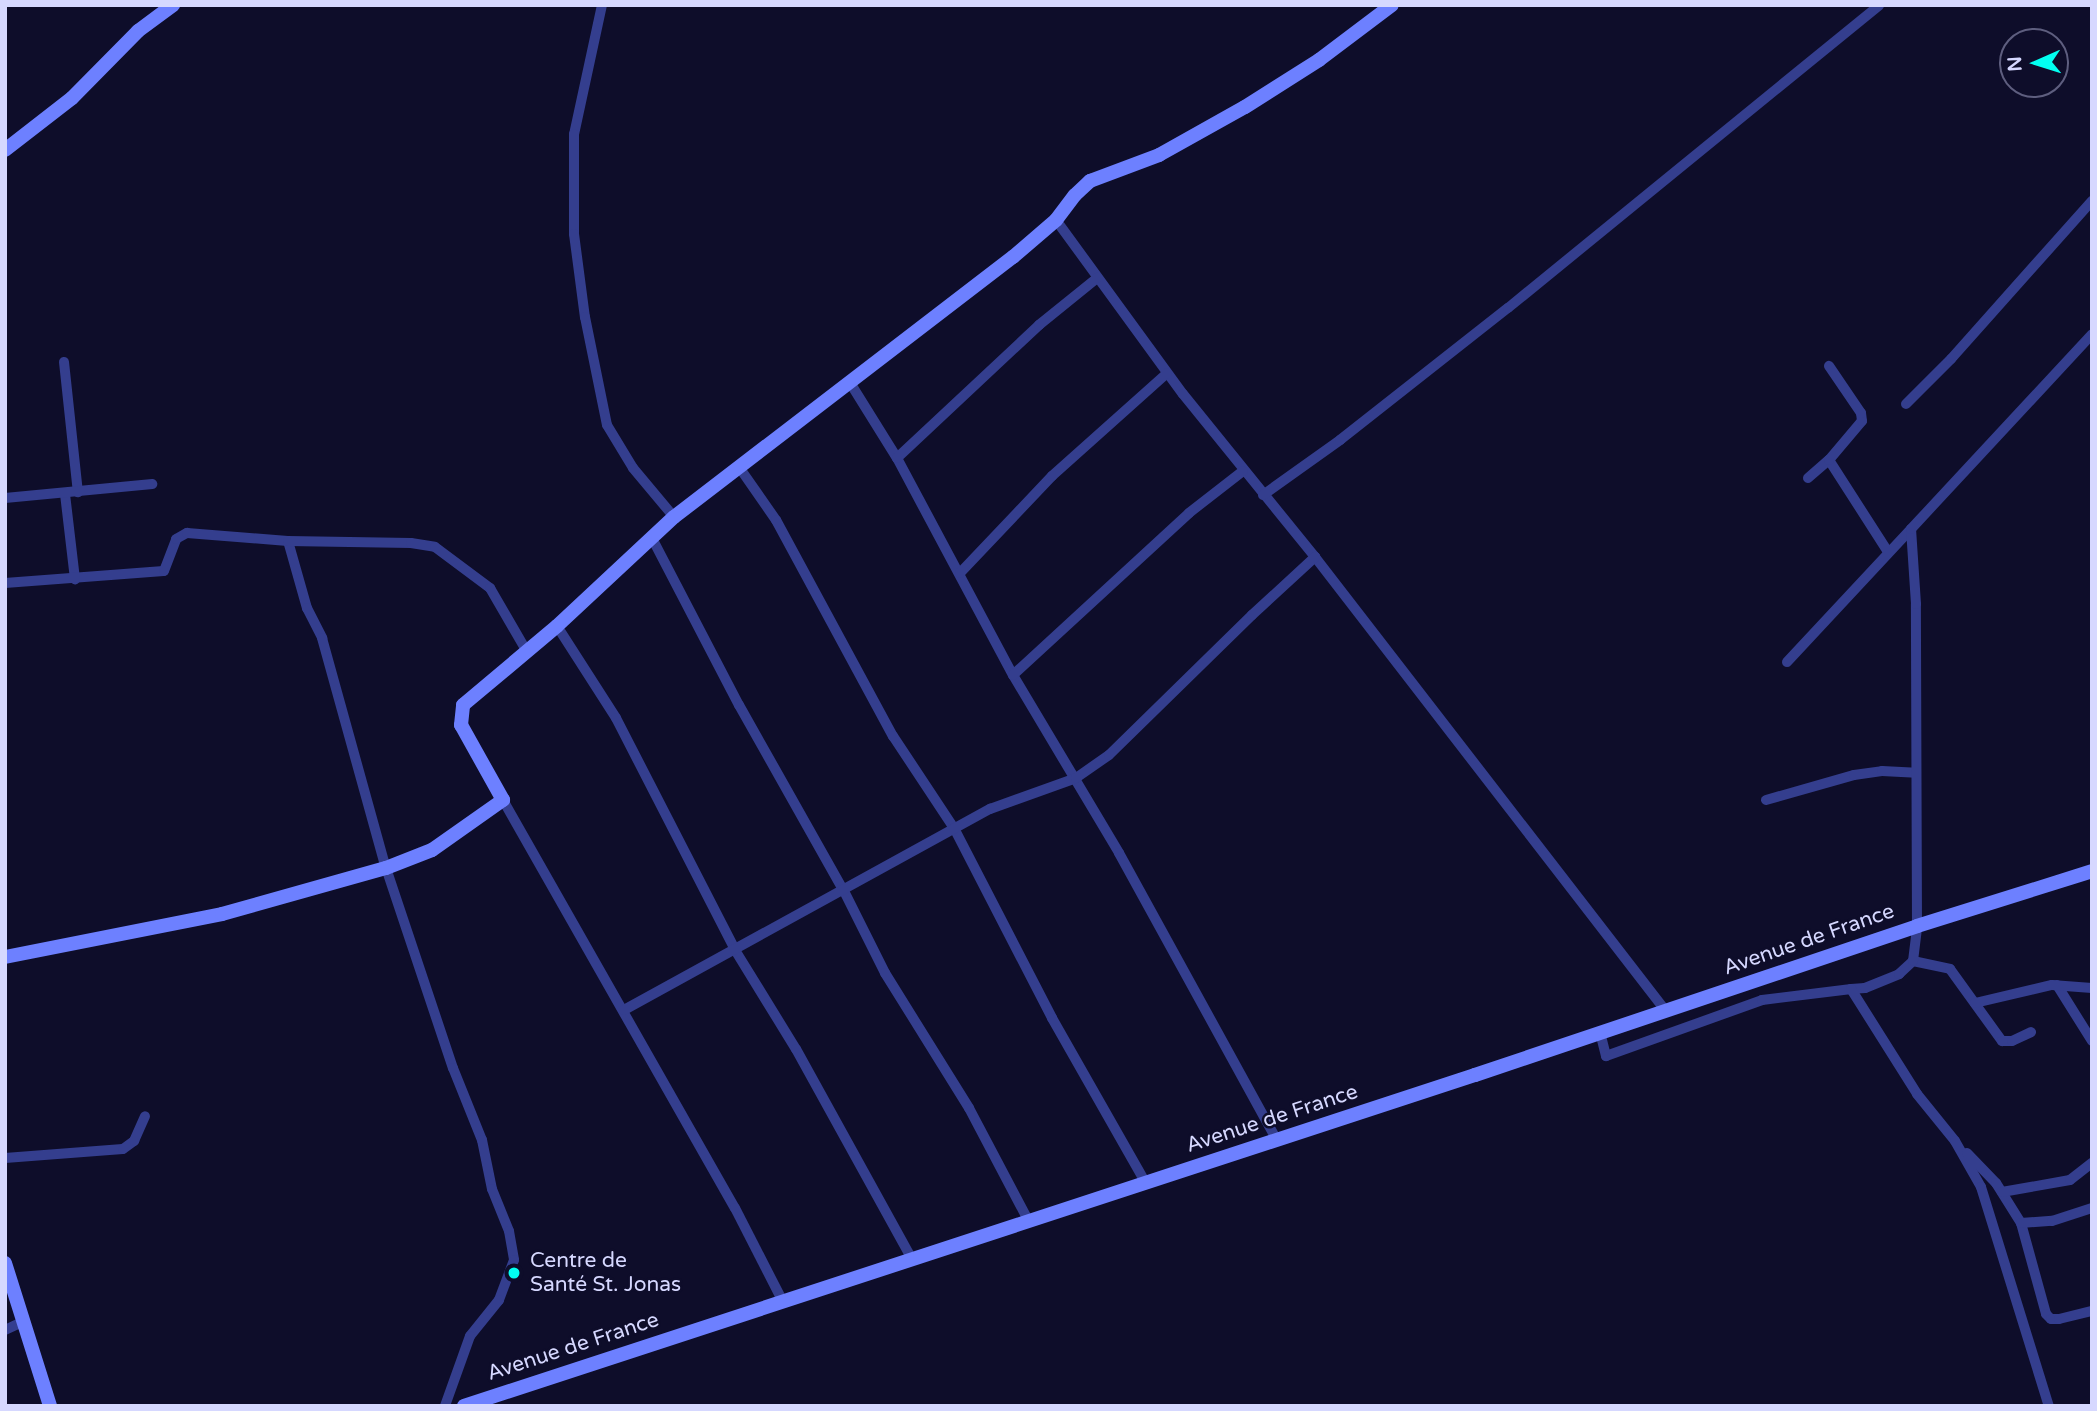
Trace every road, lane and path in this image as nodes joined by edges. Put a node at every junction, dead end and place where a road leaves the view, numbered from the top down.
1 (173, 5) edge
2 (602, 5) edge
3 (1392, 5) edge
4 (1879, 5) edge
5 (5, 150) edge
6 (2092, 201) edge
7 (1056, 220) junction
8 (1097, 278) junction
9 (2092, 334) edge
10 (64, 362) dead end
11 (1829, 366) dead end
12 (1167, 373) junction
13 (849, 381) junction
14 (1906, 404) dead end
15 (897, 458) junction
16 (1829, 460) junction
17 (739, 467) junction
18 (1243, 471) junction
19 (1808, 478) dead end
20 (152, 484) dead end
21 (78, 492) junction
22 (65, 494) junction
23 (1263, 495) junction
24 (5, 498) edge
25 (674, 517) junction
26 (1911, 529) junction
27 (653, 540) junction
28 (288, 541) junction
29 (1888, 552) junction
30 (1315, 557) junction
31 (960, 573) junction
32 (75, 579) junction
33 (5, 583) edge
34 (557, 626) junction
35 (526, 650) junction
36 (1787, 662) dead end
37 (1013, 674) junction
38 (1916, 774) junction
39 (1076, 778) junction
40 (503, 800) junction
41 (1766, 800) dead end
42 (954, 828) junction
43 (386, 868) junction
44 (2092, 871) edge
45 (844, 891) junction
46 (1917, 926) junction
47 (735, 950) junction
48 (5, 957) edge
49 (1913, 961) junction
50 (2057, 985) junction
51 (2092, 988) edge
52 (1851, 989) junction
53 (1975, 1003) junction
54 (624, 1010) junction
55 (1665, 1010) junction
56 (1600, 1032) junction
57 (2031, 1032) dead end
58 (2092, 1041) edge
59 (145, 1116) dead end
60 (1277, 1140) junction
61 (1955, 1141) junction
62 (5, 1158) edge
63 (2092, 1163) edge
64 (1145, 1182) junction
65 (2002, 1192) junction
66 (2092, 1208) edge
67 (1029, 1222) junction
68 (2021, 1223) junction
69 (912, 1259) junction
70 (5, 1263) edge
71 (783, 1302) junction
72 (2092, 1311) edge
73 (24, 1321) junction
74 (5, 1330) edge
75 (50, 1406) edge
76 (444, 1406) edge
77 (464, 1406) edge
78 (2049, 1406) edge

1 - 5 street
2 - 25 street
3 - 7 street
4 - 23 street
6 - 14 street
7 - 8 street
7 - 13 street
8 - 12 street
8 - 15 street
9 - 26 street
10 - 21 street
11 - 16 street
12 - 18 street
12 - 31 street
13 - 15 street
13 - 17 street
15 - 31 street
16 - 19 street
16 - 29 street
17 - 25 street
17 - 42 street
18 - 23 street
18 - 37 street
20 - 21 street
21 - 22 street
22 - 24 street
22 - 32 street
23 - 30 street
25 - 27 street
26 - 29 street
26 - 38 street
27 - 34 street
27 - 45 street
28 - 32 street
28 - 35 street
28 - 43 street
29 - 36 street
30 - 39 street
30 - 55 street
31 - 37 street
32 - 33 street
34 - 35 street
34 - 47 street
35 - 40 street
37 - 39 street
38 - 41 street
38 - 46 street
39 - 42 street
39 - 60 street
40 - 43 street
40 - 54 street
42 - 45 street
42 - 64 street
43 - 48 street
43 - 76 street
44 - 46 street, Avenue de France
45 - 47 street
45 - 67 street
46 - 49 street
46 - 55 street, Avenue de France
47 - 54 street
47 - 69 street
49 - 52 street
49 - 53 street
50 - 51 street
50 - 53 street
50 - 58 street
52 - 56 street
52 - 61 street
53 - 57 street
54 - 71 street
55 - 56 street, Avenue de France
56 - 60 street, Avenue de France
59 - 62 street
60 - 64 street, Avenue de France
61 - 65 street
61 - 78 street
63 - 65 street
64 - 67 street, Avenue de France
65 - 68 street
66 - 68 street
67 - 69 street, Avenue de France
68 - 72 street
69 - 71 street, Avenue de France
70 - 73 street
71 - 77 street, Avenue de France
73 - 74 street
73 - 75 street

